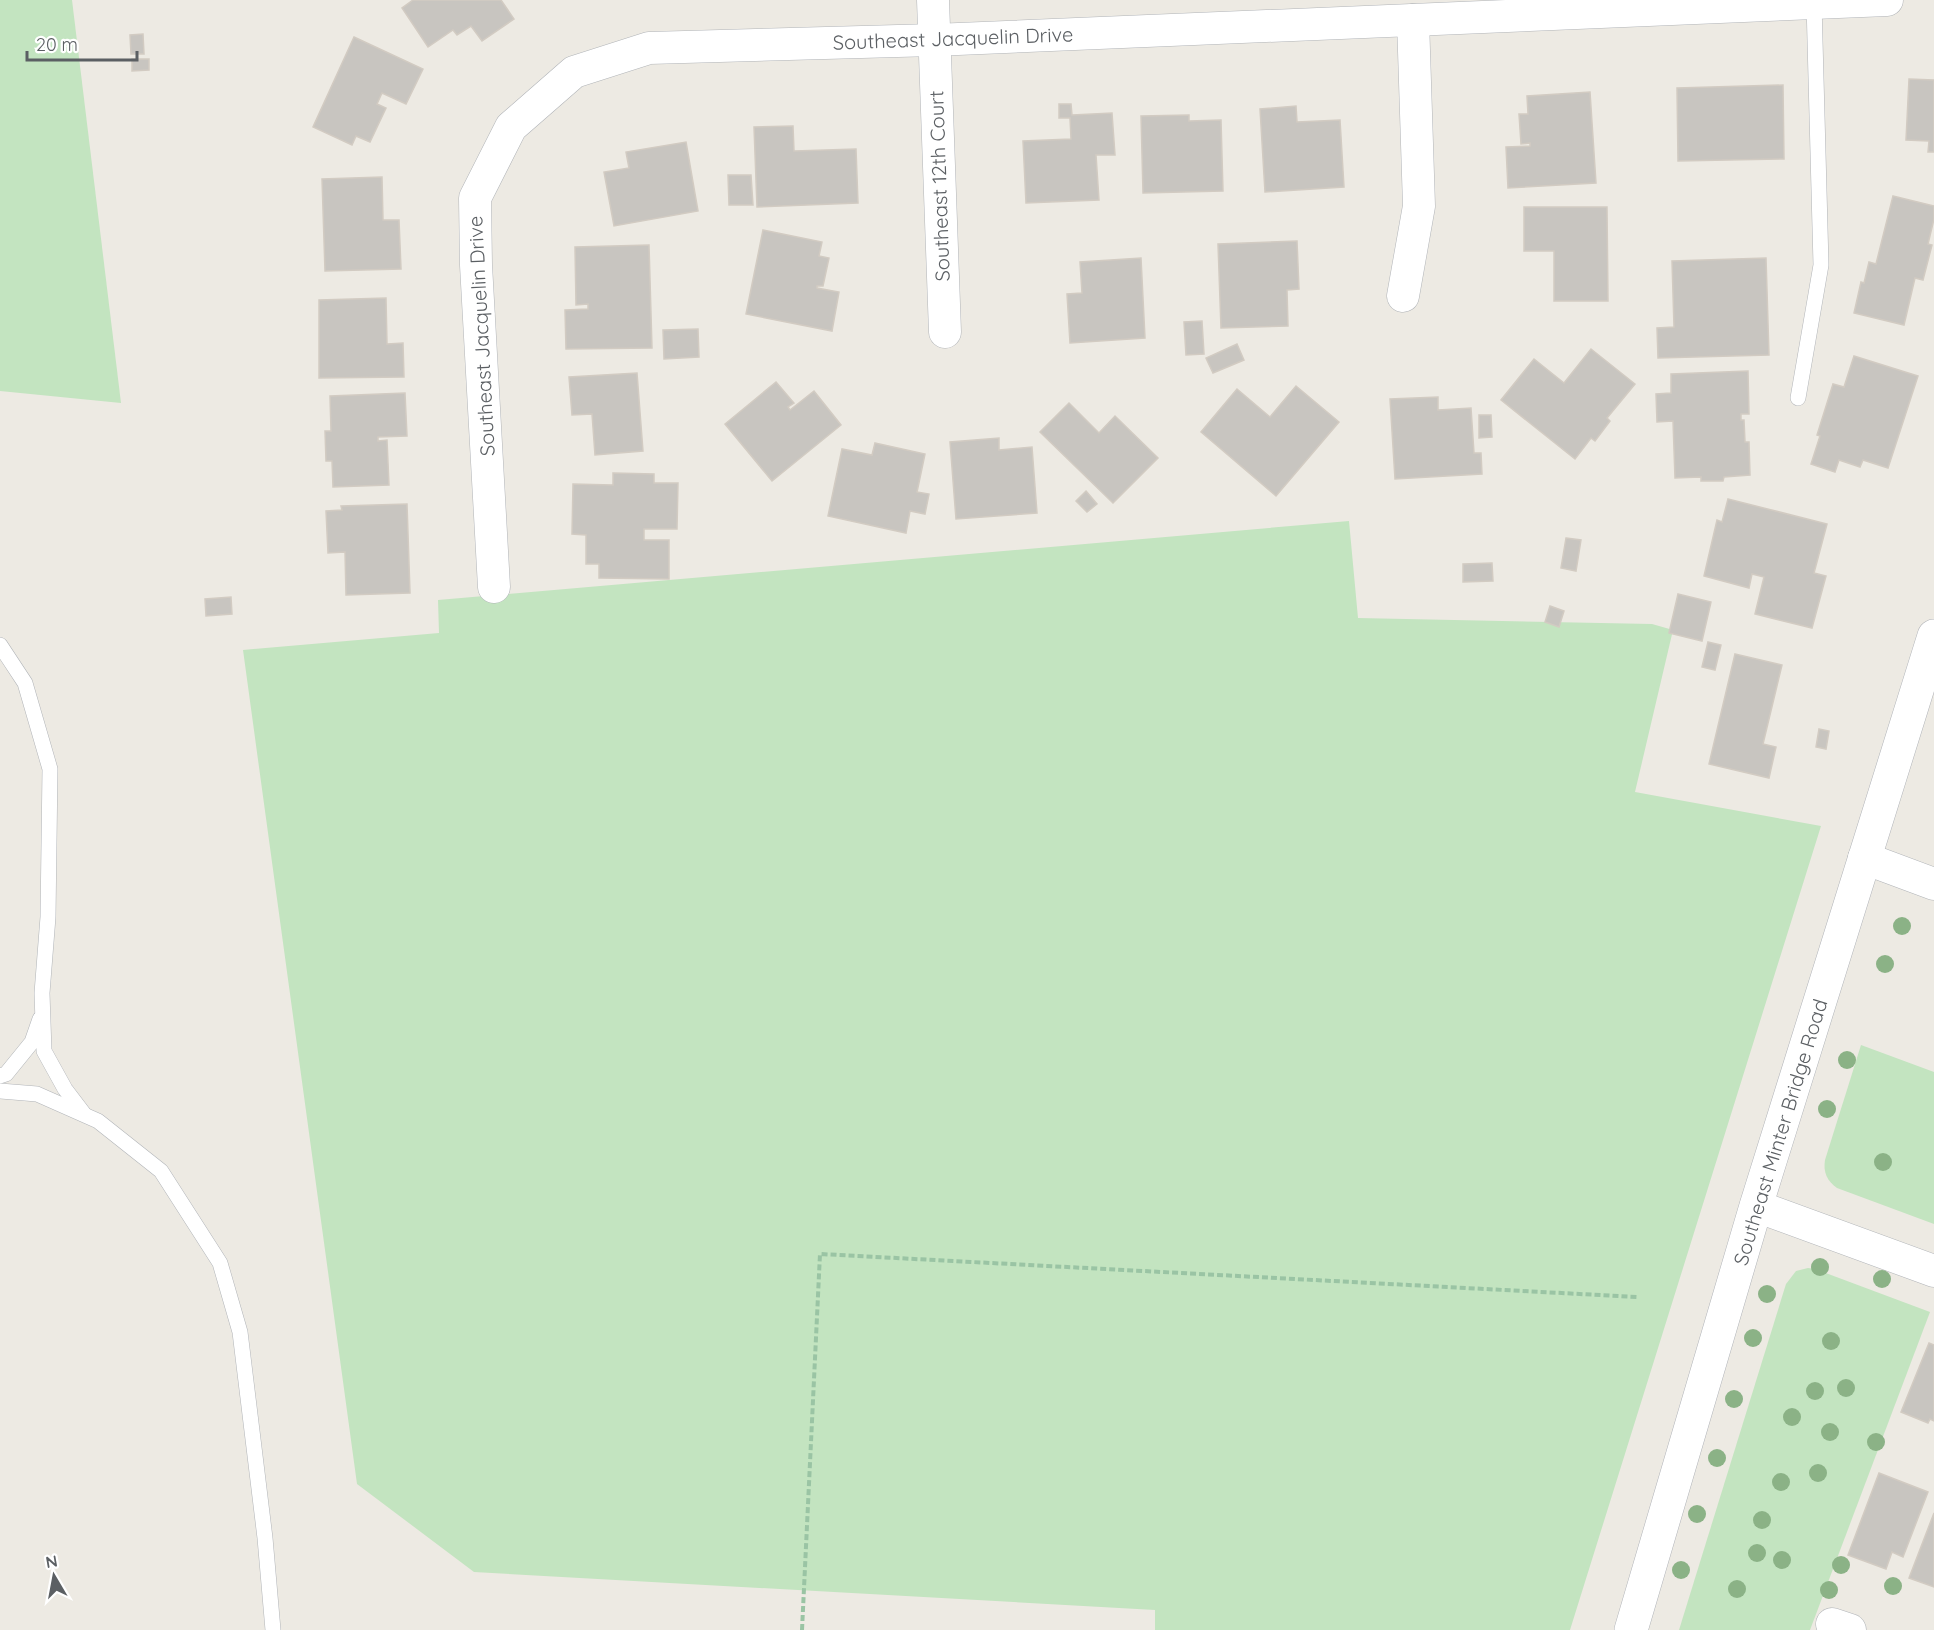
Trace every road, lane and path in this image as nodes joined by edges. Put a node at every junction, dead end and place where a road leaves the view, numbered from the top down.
1 (933, 0) edge
2 (1887, 0) edge
3 (1814, 3) junction
4 (1413, 20) junction
5 (934, 40) junction
6 (1403, 296) dead end
7 (945, 333) dead end
8 (1798, 398) dead end
9 (494, 587) dead end
10 (1934, 636) edge
11 (0, 645) edge
12 (1864, 858) junction
13 (1934, 884) edge
14 (43, 1011) junction
15 (0, 1076) edge
16 (0, 1091) edge
17 (86, 1117) junction
18 (1756, 1206) junction
19 (1934, 1271) edge
20 (1637, 1297) dead end
21 (273, 1630) edge
22 (802, 1630) edge
23 (1631, 1630) edge

1 - 5 street, Southeast 12th Court
2 - 3 street, Southeast Jacquelin Drive
3 - 4 street, Southeast Jacquelin Drive
3 - 8 lane
4 - 5 street, Southeast Jacquelin Drive
4 - 6 street
5 - 7 street, Southeast 12th Court
5 - 9 street, Southeast Jacquelin Drive
10 - 12 main road, Southeast Minter Bridge Road
11 - 14 lane
12 - 13 street
12 - 18 main road, Southeast Minter Bridge Road
14 - 15 lane
14 - 17 lane
16 - 17 lane
17 - 21 lane
18 - 19 street
18 - 23 main road, Southeast Minter Bridge Road
20 - 22 path

